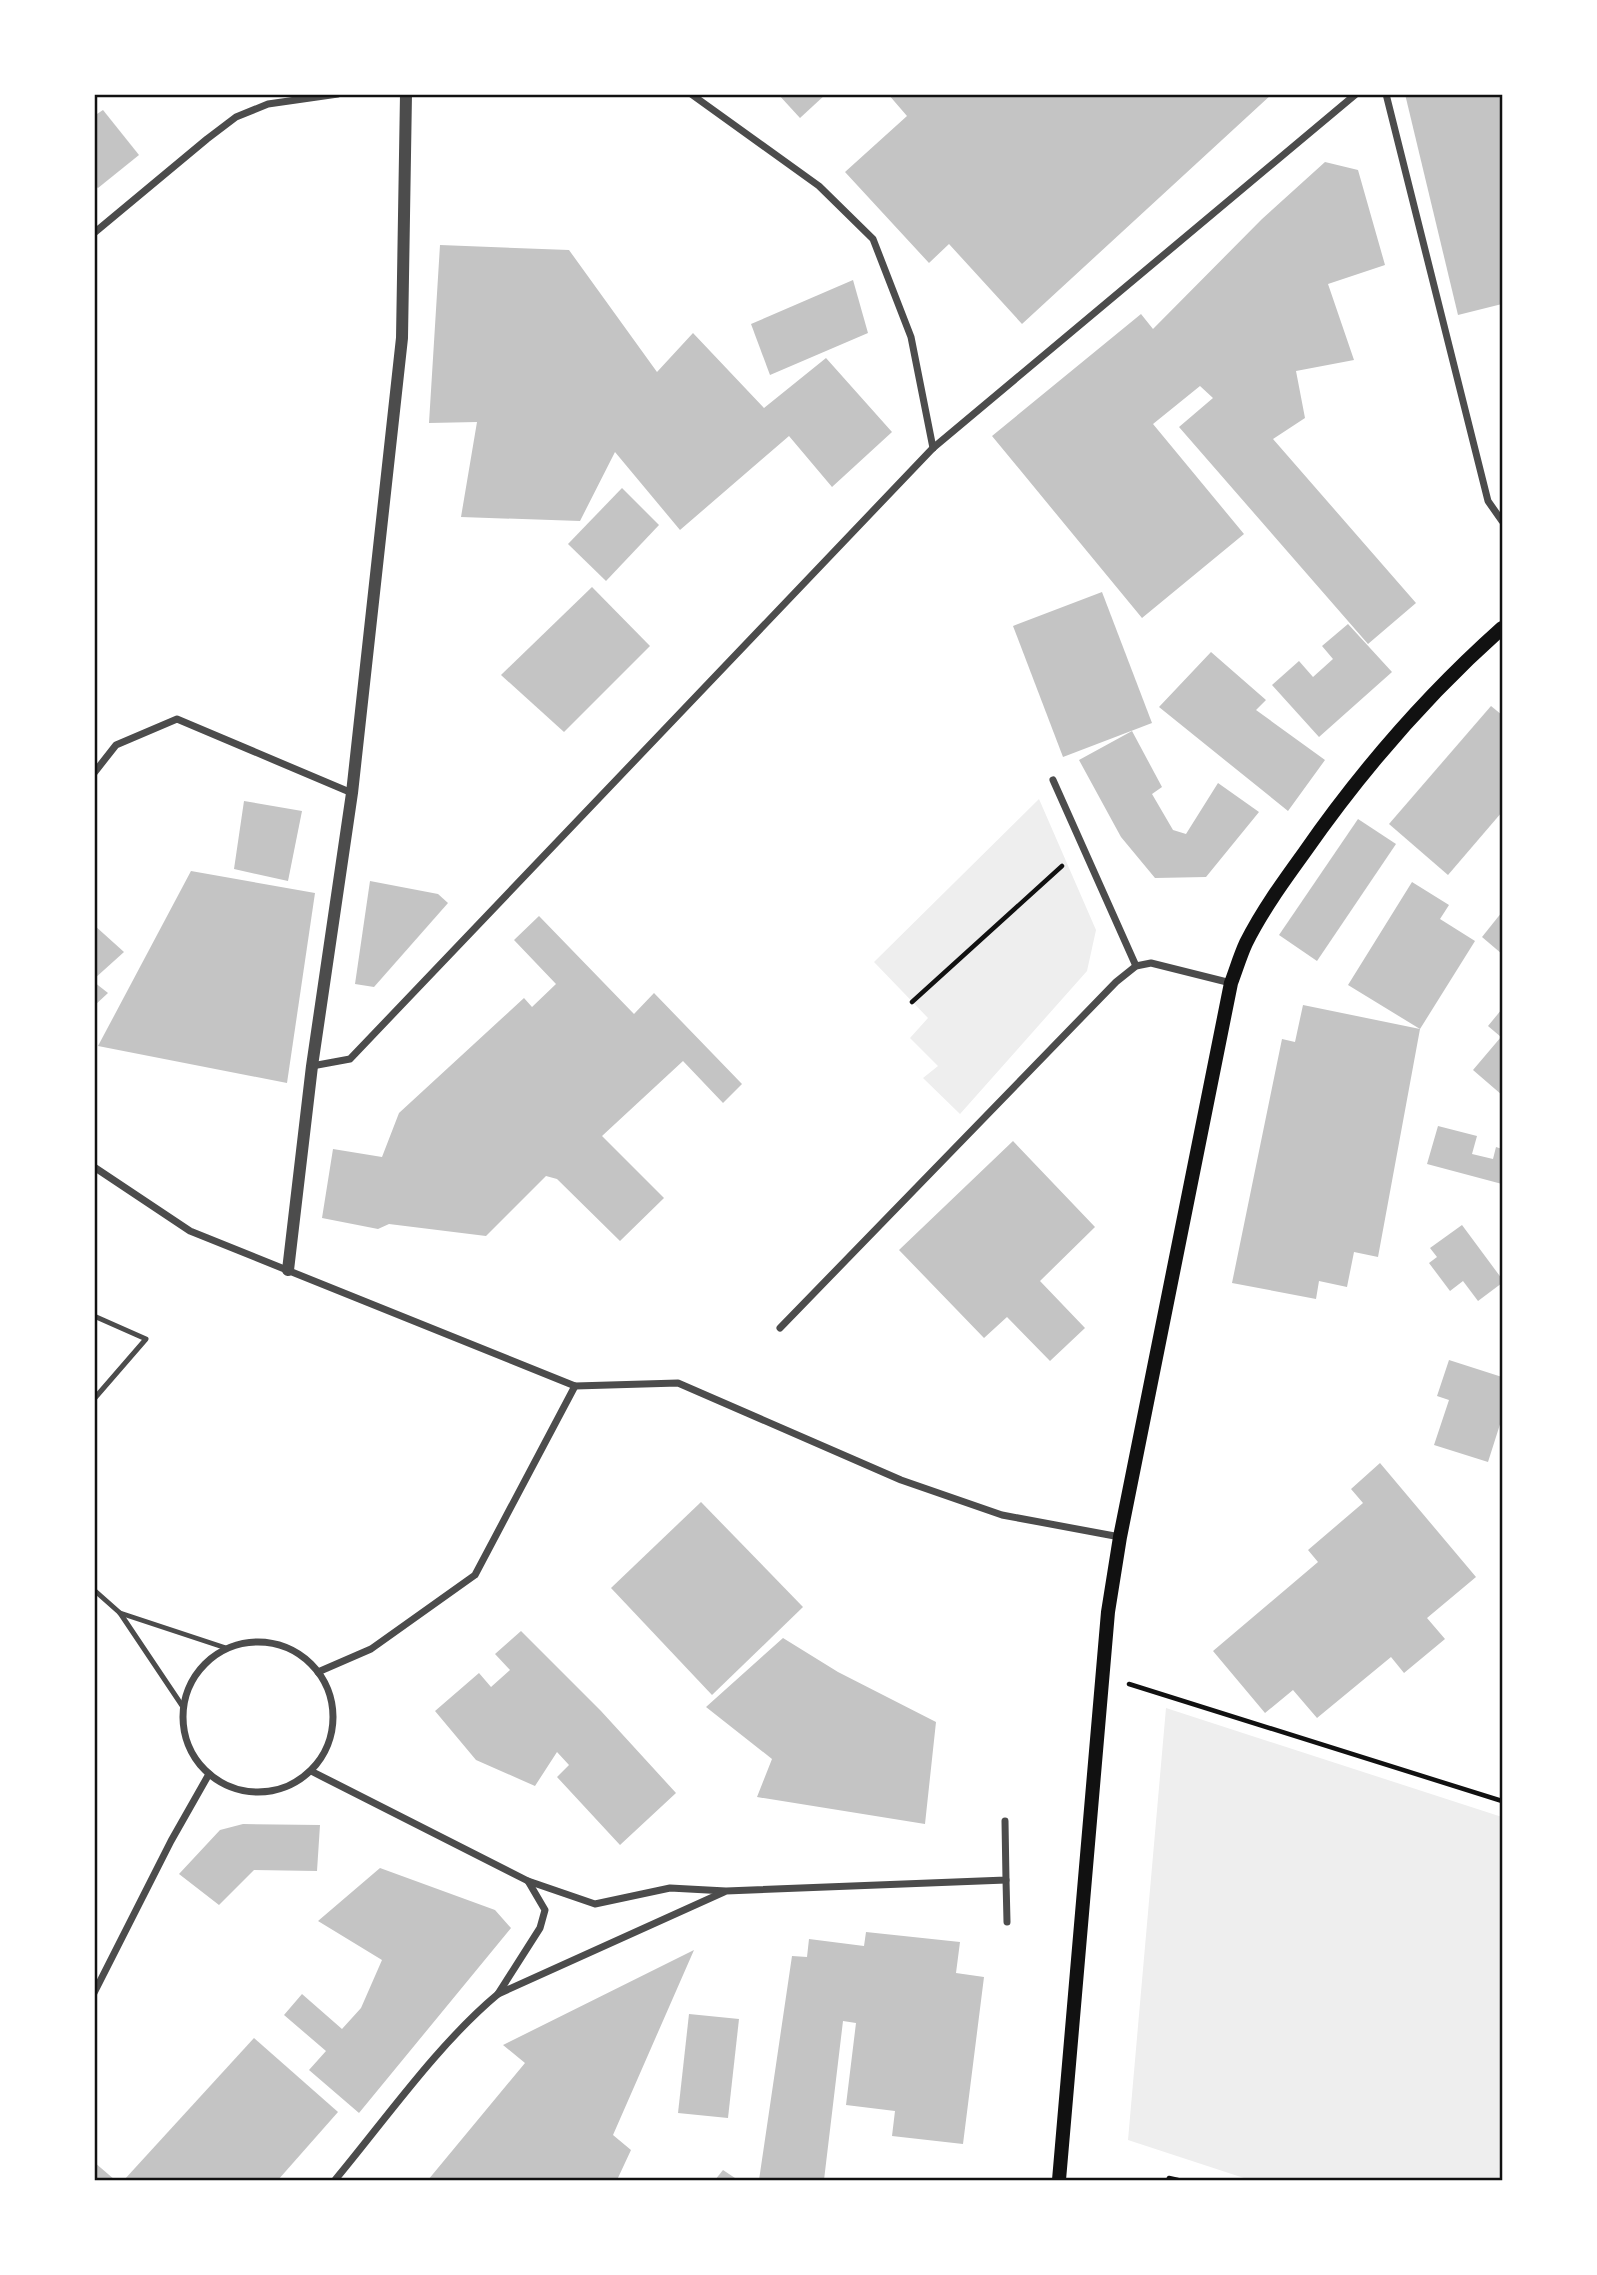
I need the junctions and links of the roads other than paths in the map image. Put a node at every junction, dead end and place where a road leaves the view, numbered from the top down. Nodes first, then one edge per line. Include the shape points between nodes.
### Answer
1 (338, 94) edge
2 (406, 94) edge
3 (691, 94) edge
4 (1356, 94) edge
5 (1386, 94) edge
6 (94, 233) edge
7 (933, 448) junction
8 (1503, 520) edge
9 (1503, 628) edge
10 (94, 773) edge
11 (1053, 780) dead end
12 (352, 793) junction
13 (1136, 966) junction
14 (1231, 983) junction
15 (312, 1066) junction
16 (94, 1167) edge
17 (288, 1270) junction
18 (94, 1316) edge
19 (780, 1328) dead end
20 (575, 1386) junction
21 (94, 1399) edge
22 (1120, 1537) junction
23 (94, 1590) edge
24 (120, 1613) junction
25 (226, 1648) junction
26 (318, 1671) junction
27 (183, 1707) junction
28 (311, 1771) junction
29 (209, 1774) junction
30 (1006, 1821) dead end
31 (1006, 1880) junction
32 (528, 1881) junction
33 (726, 1891) junction
34 (1007, 1922) dead end
35 (94, 1993) edge
36 (498, 1994) junction
37 (335, 2180) edge
38 (1059, 2180) edge

1 - 6 street via 268,104 236,117
2 - 12 street via 402,338
3 - 7 street via 819,186 873,239 911,337
4 - 7 street
5 - 8 street via 1489,501
7 - 15 street via 350,1059
9 - 14 main road via 1465,661 1331,814 1245,944
10 - 12 street via 116,745 177,719
11 - 13 street
12 - 15 street
13 - 14 street via 1151,963
13 - 19 street
14 - 22 main road
15 - 17 street
16 - 17 street via 190,1231
17 - 20 street
18 - 21 lane via 146,1339
20 - 22 street via 678,1383 901,1480 1002,1515
20 - 26 street via 475,1575 371,1649
22 - 38 main road via 1108,1612
23 - 24 lane
24 - 25 lane
24 - 27 lane
25 - 26 street via 253,1642 278,1644 300,1654
25 - 27 street via 192,1681
26 - 28 street via 330,1694 334,1717 330,1741
27 - 29 street via 184,1728 194,1756
28 - 29 street via 286,1787 256,1793 228,1786
28 - 32 street
29 - 35 street
30 - 31 street
31 - 33 street
31 - 34 street
32 - 33 street via 595,1904 670,1888
32 - 36 street via 545,1910 540,1928
33 - 36 street
36 - 37 street via 444,2047

